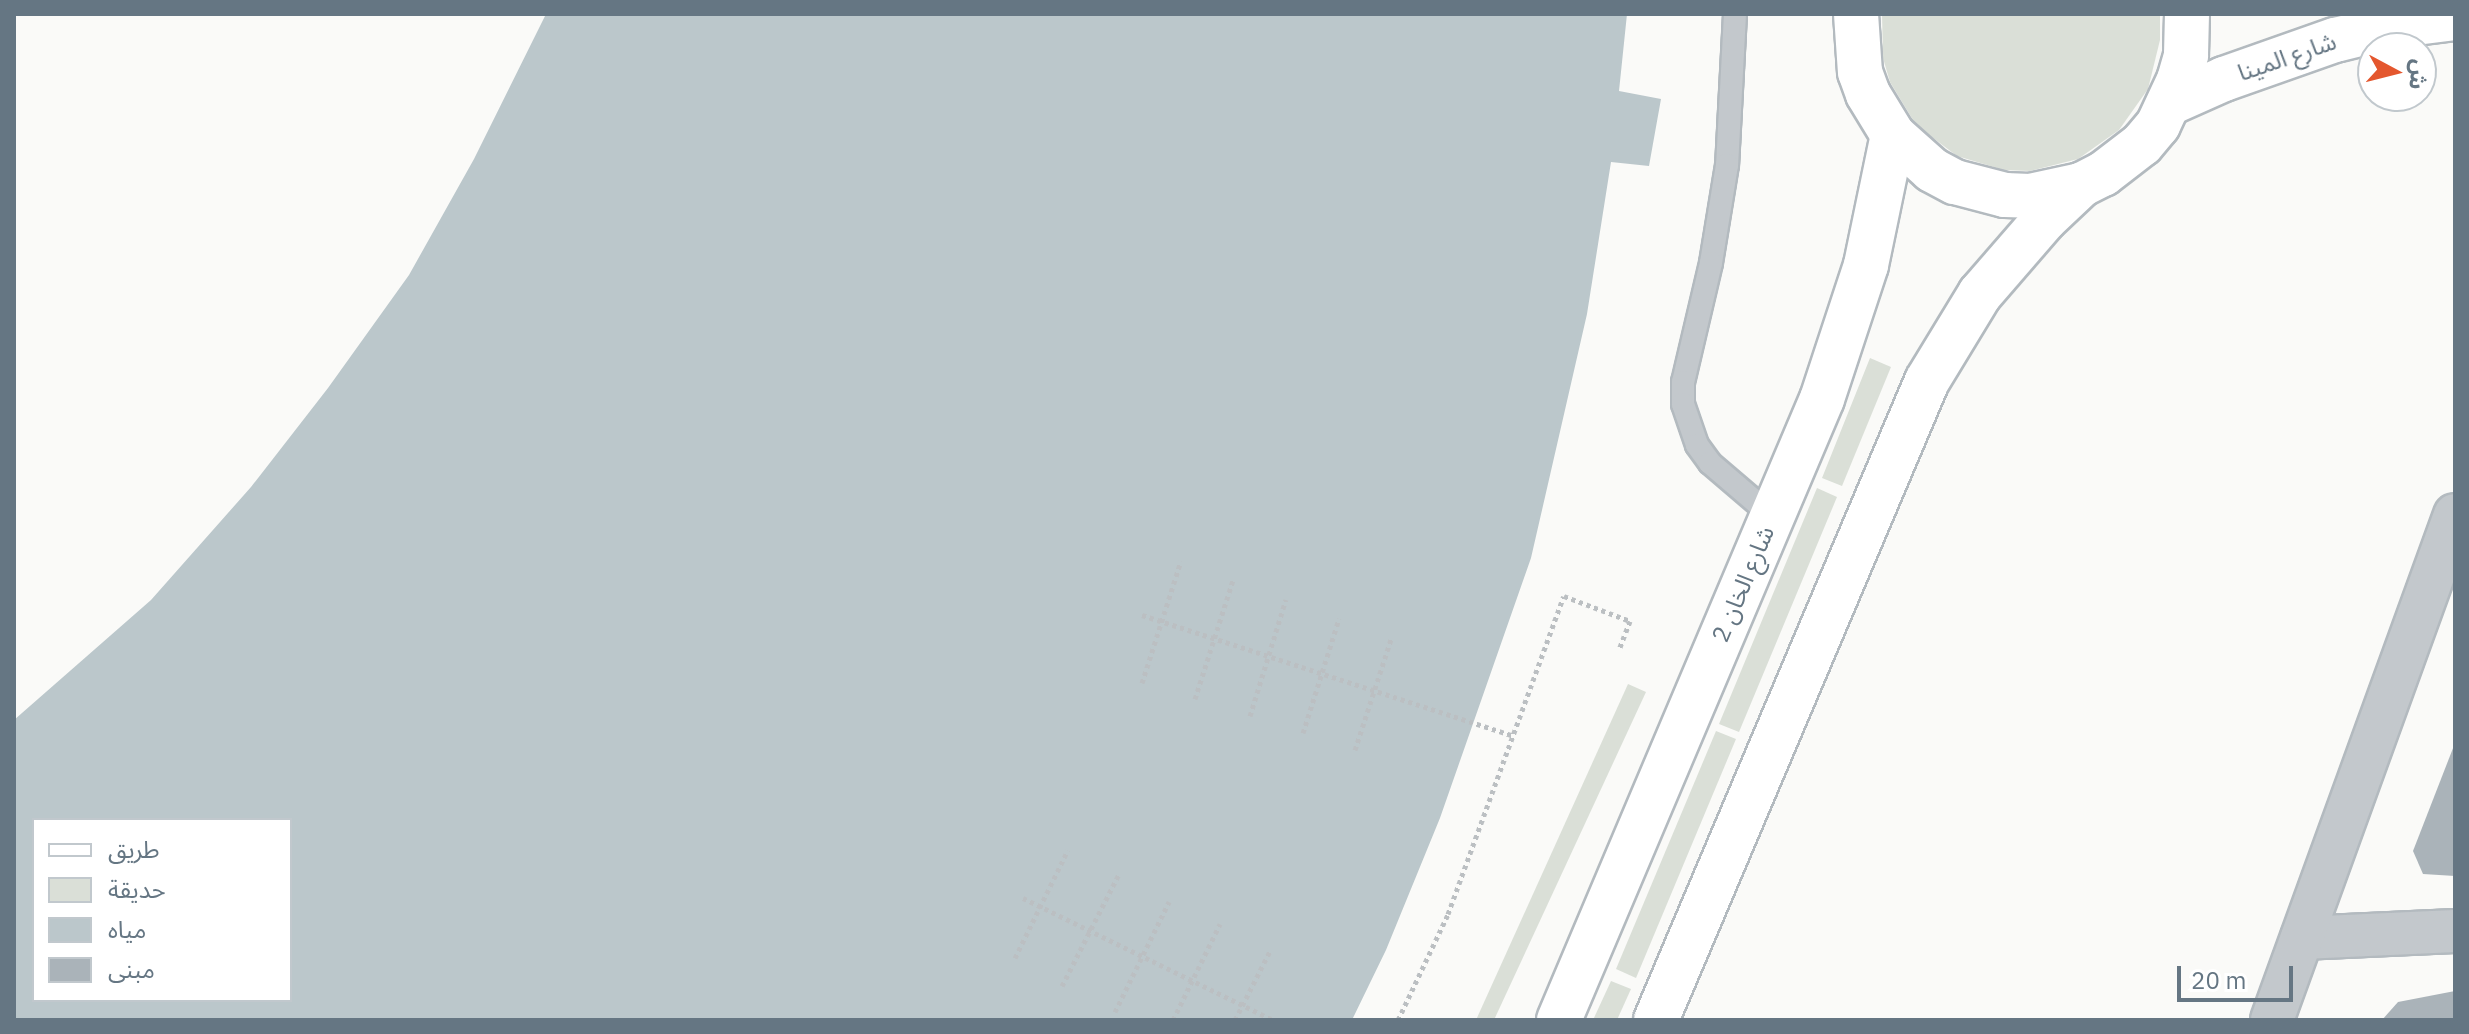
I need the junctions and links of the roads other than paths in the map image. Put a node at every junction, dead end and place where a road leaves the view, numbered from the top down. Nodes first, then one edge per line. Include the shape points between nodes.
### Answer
1 (1735, 14) edge
2 (1856, 14) edge
3 (2187, 14) edge
4 (2455, 18) edge
5 (2170, 103) junction
6 (1893, 135) junction
7 (2081, 185) junction
8 (2455, 515) edge
9 (1772, 516) junction
10 (2455, 931) edge
11 (2302, 938) junction
12 (1559, 1020) edge
13 (1656, 1020) edge
14 (2272, 1020) edge

1 - 9 lane via 1727,165 1683,404 1697,445 1710,463
2 - 6 main road via 1860,72
3 - 5 main road via 2186,55
4 - 5 main road, شارع المينا via 2335,40
5 - 7 main road via 2142,144
6 - 7 main road via 1932,170 1979,191 2030,196
6 - 9 main road, شارع الخان 2 via 1854,307
7 - 13 main road via 1980,294 1927,381
8 - 11 street
9 - 12 main road, شارع الخان 2
10 - 11 street
11 - 14 street

